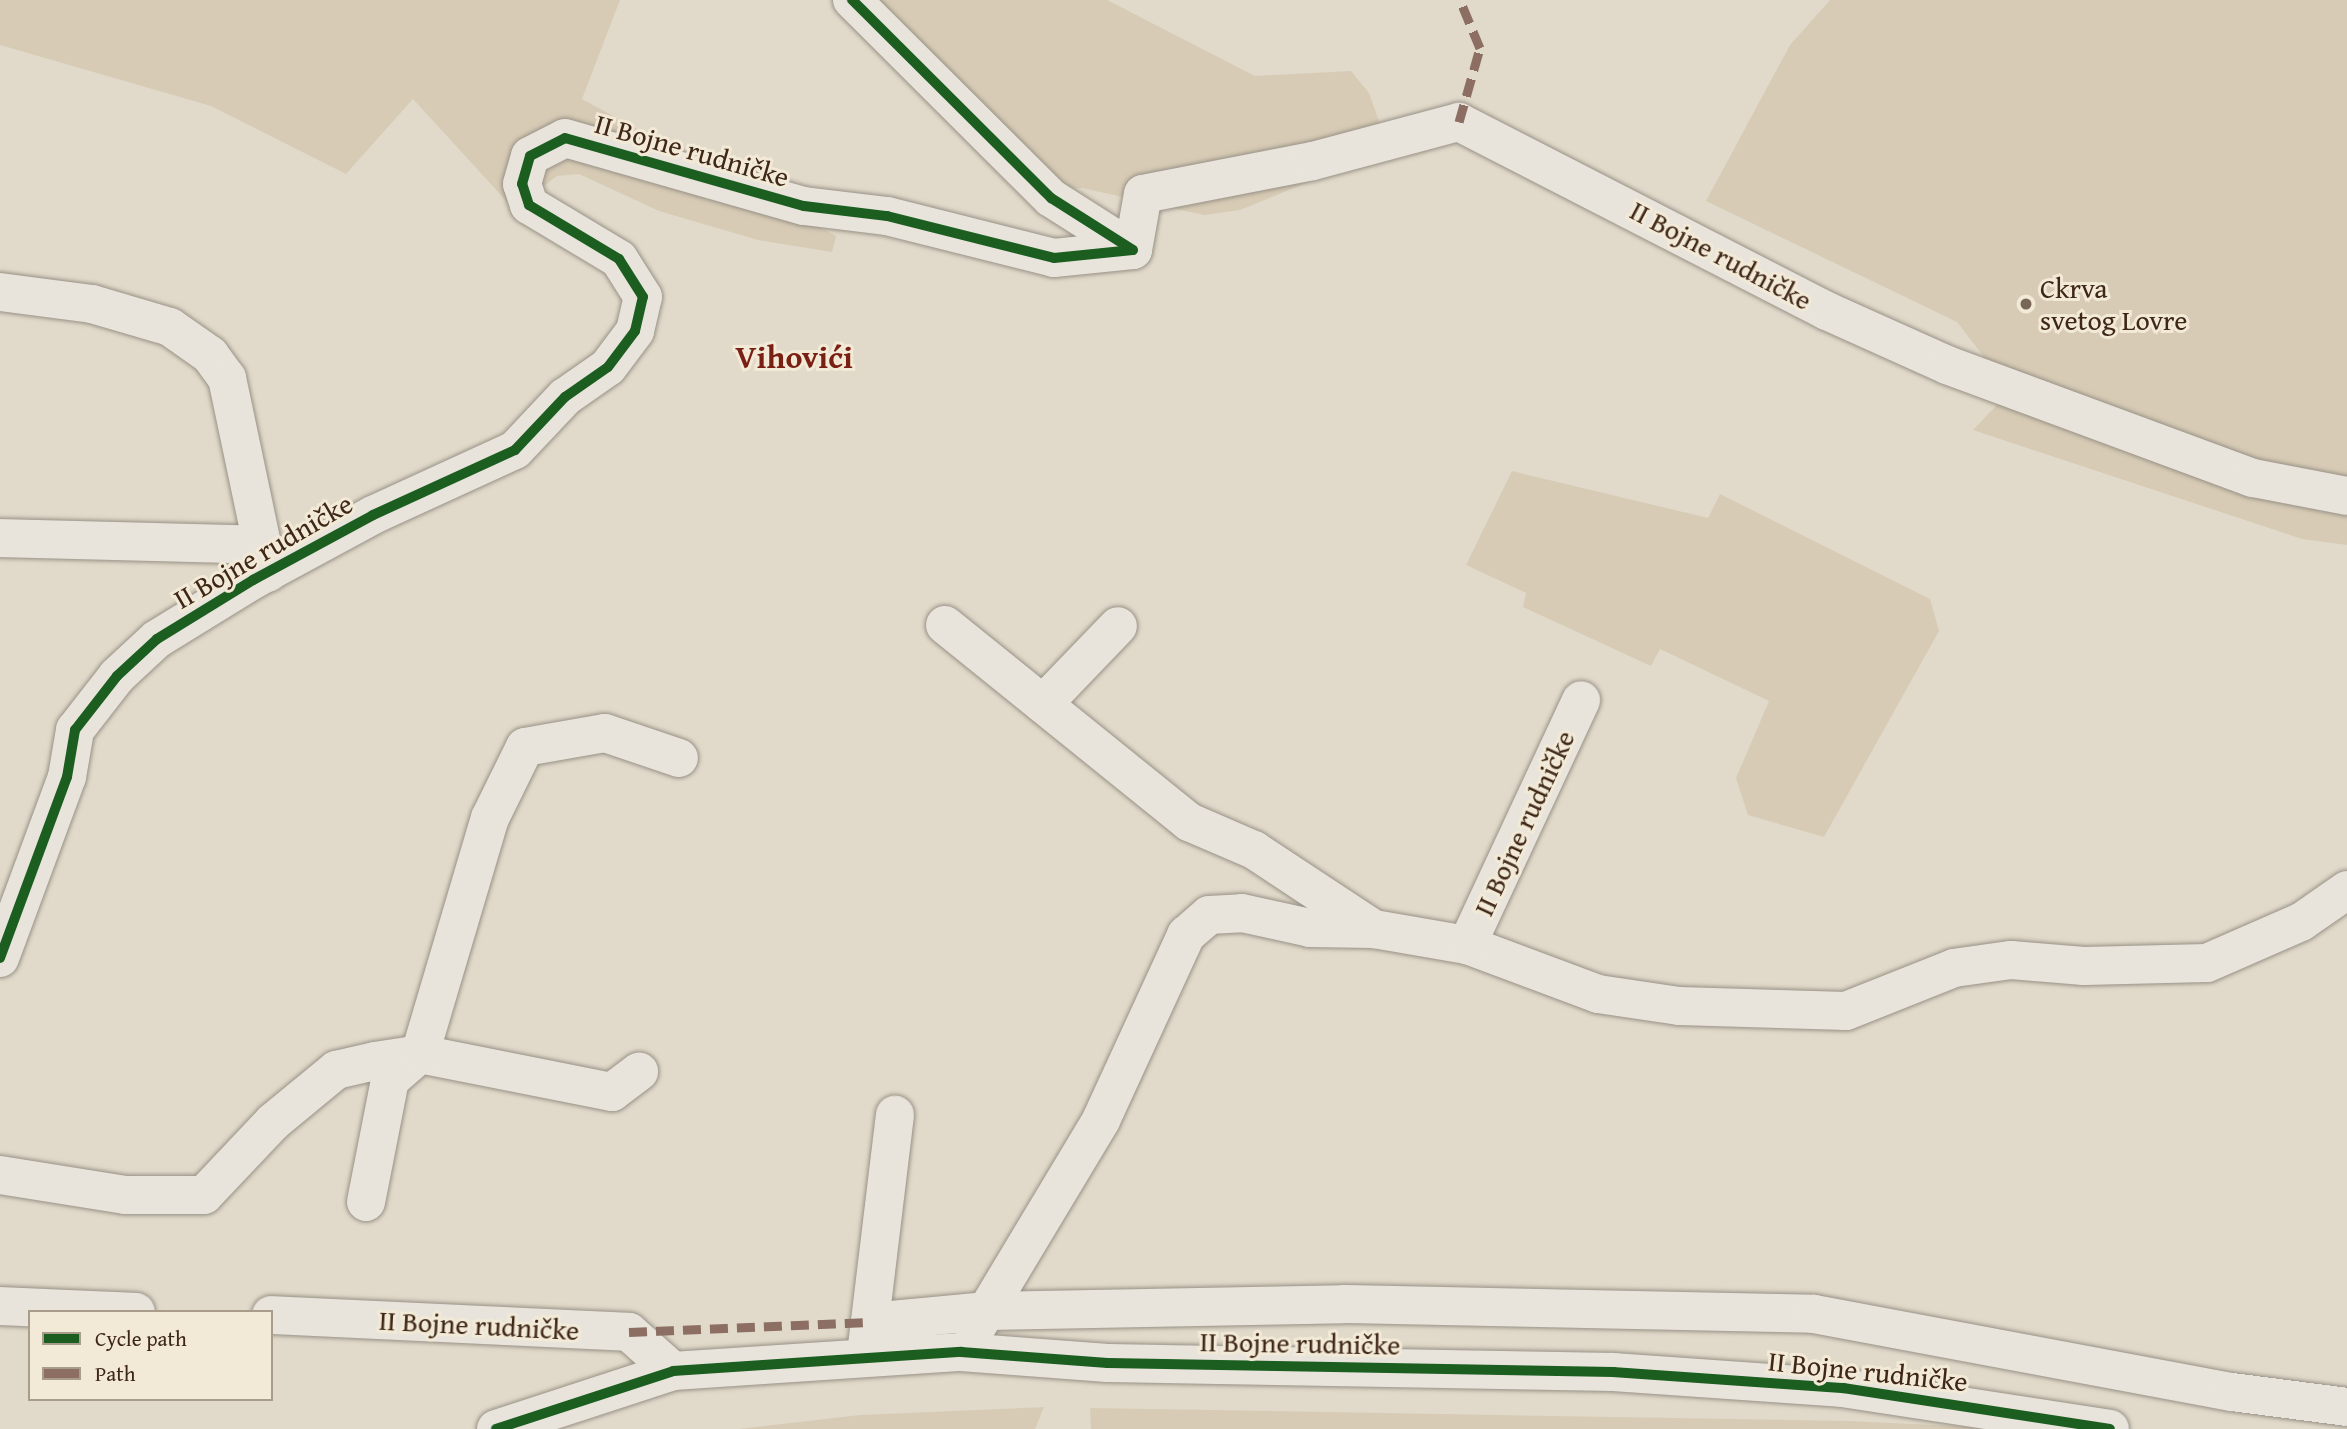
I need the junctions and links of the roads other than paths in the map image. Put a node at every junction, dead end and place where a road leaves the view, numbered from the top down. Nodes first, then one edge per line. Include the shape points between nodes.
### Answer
1 (852, 0) edge
2 (1133, 250) junction
3 (0, 292) edge
4 (2347, 496) edge
5 (0, 538) edge
6 (264, 559) junction
7 (945, 625) dead end
8 (1118, 626) dead end
9 (1581, 700) dead end
10 (1043, 704) junction
11 (678, 758) dead end
12 (2347, 890) edge
13 (1374, 929) junction
14 (1467, 945) junction
15 (0, 958) edge
16 (420, 1054) junction
17 (639, 1072) dead end
18 (895, 1115) dead end
19 (0, 1175) edge
20 (366, 1202) dead end
21 (0, 1306) edge
22 (91, 1310) edge
23 (987, 1311) junction
24 (273, 1314) edge
25 (870, 1322) junction
26 (961, 1352) junction
27 (864, 1362) junction
28 (673, 1371) junction
29 (2347, 1407) edge
30 (496, 1429) edge
31 (2110, 1429) edge

1 - 2 street via 1051,198
2 - 4 street, II Bojne rudničke via 1143,194 1313,160 1460,122 1827,311 1947,365 2253,478
2 - 6 street, II Bojne rudničke via 1054,258 887,216 804,206 565,138 530,156 522,184 529,205 619,259 643,297 635,331 608,367 565,397 515,450
3 - 6 street, II Bojne rudničke via 92,304 170,327 210,355 227,378
5 - 6 street
6 - 15 street, II Bojne rudničke via 157,639 117,676 75,730 67,777
7 - 10 street, II Bojne rudničke
8 - 10 street
9 - 14 street, II Bojne rudničke
10 - 13 street, II Bojne rudničke via 1189,822 1254,850
11 - 16 street via 606,733 525,747 490,818
12 - 14 street, II Bojne rudničke via 2301,922 2207,963 2084,966 2011,960 1954,968 1846,1011 1679,1006 1598,994
13 - 14 street, II Bojne rudničke
13 - 23 street, II Bojne rudničke via 1310,928 1242,913 1209,915 1186,935 1101,1120
16 - 17 street via 612,1092
16 - 19 street via 336,1070 273,1122 204,1195 125,1195
16 - 20 street via 390,1080
18 - 25 street
21 - 22 street
23 - 25 street, II Bojne rudničke
23 - 26 street, II Bojne rudničke
23 - 29 street, II Bojne rudničke via 1344,1304 1814,1314 2232,1392
24 - 28 street, II Bojne rudničke via 629,1332
25 - 27 street
26 - 27 street, II Bojne rudničke
26 - 31 street, II Bojne rudničke via 1108,1363 1641,1374 1843,1388
27 - 28 street, II Bojne rudničke
28 - 30 street, II Bojne rudničke

